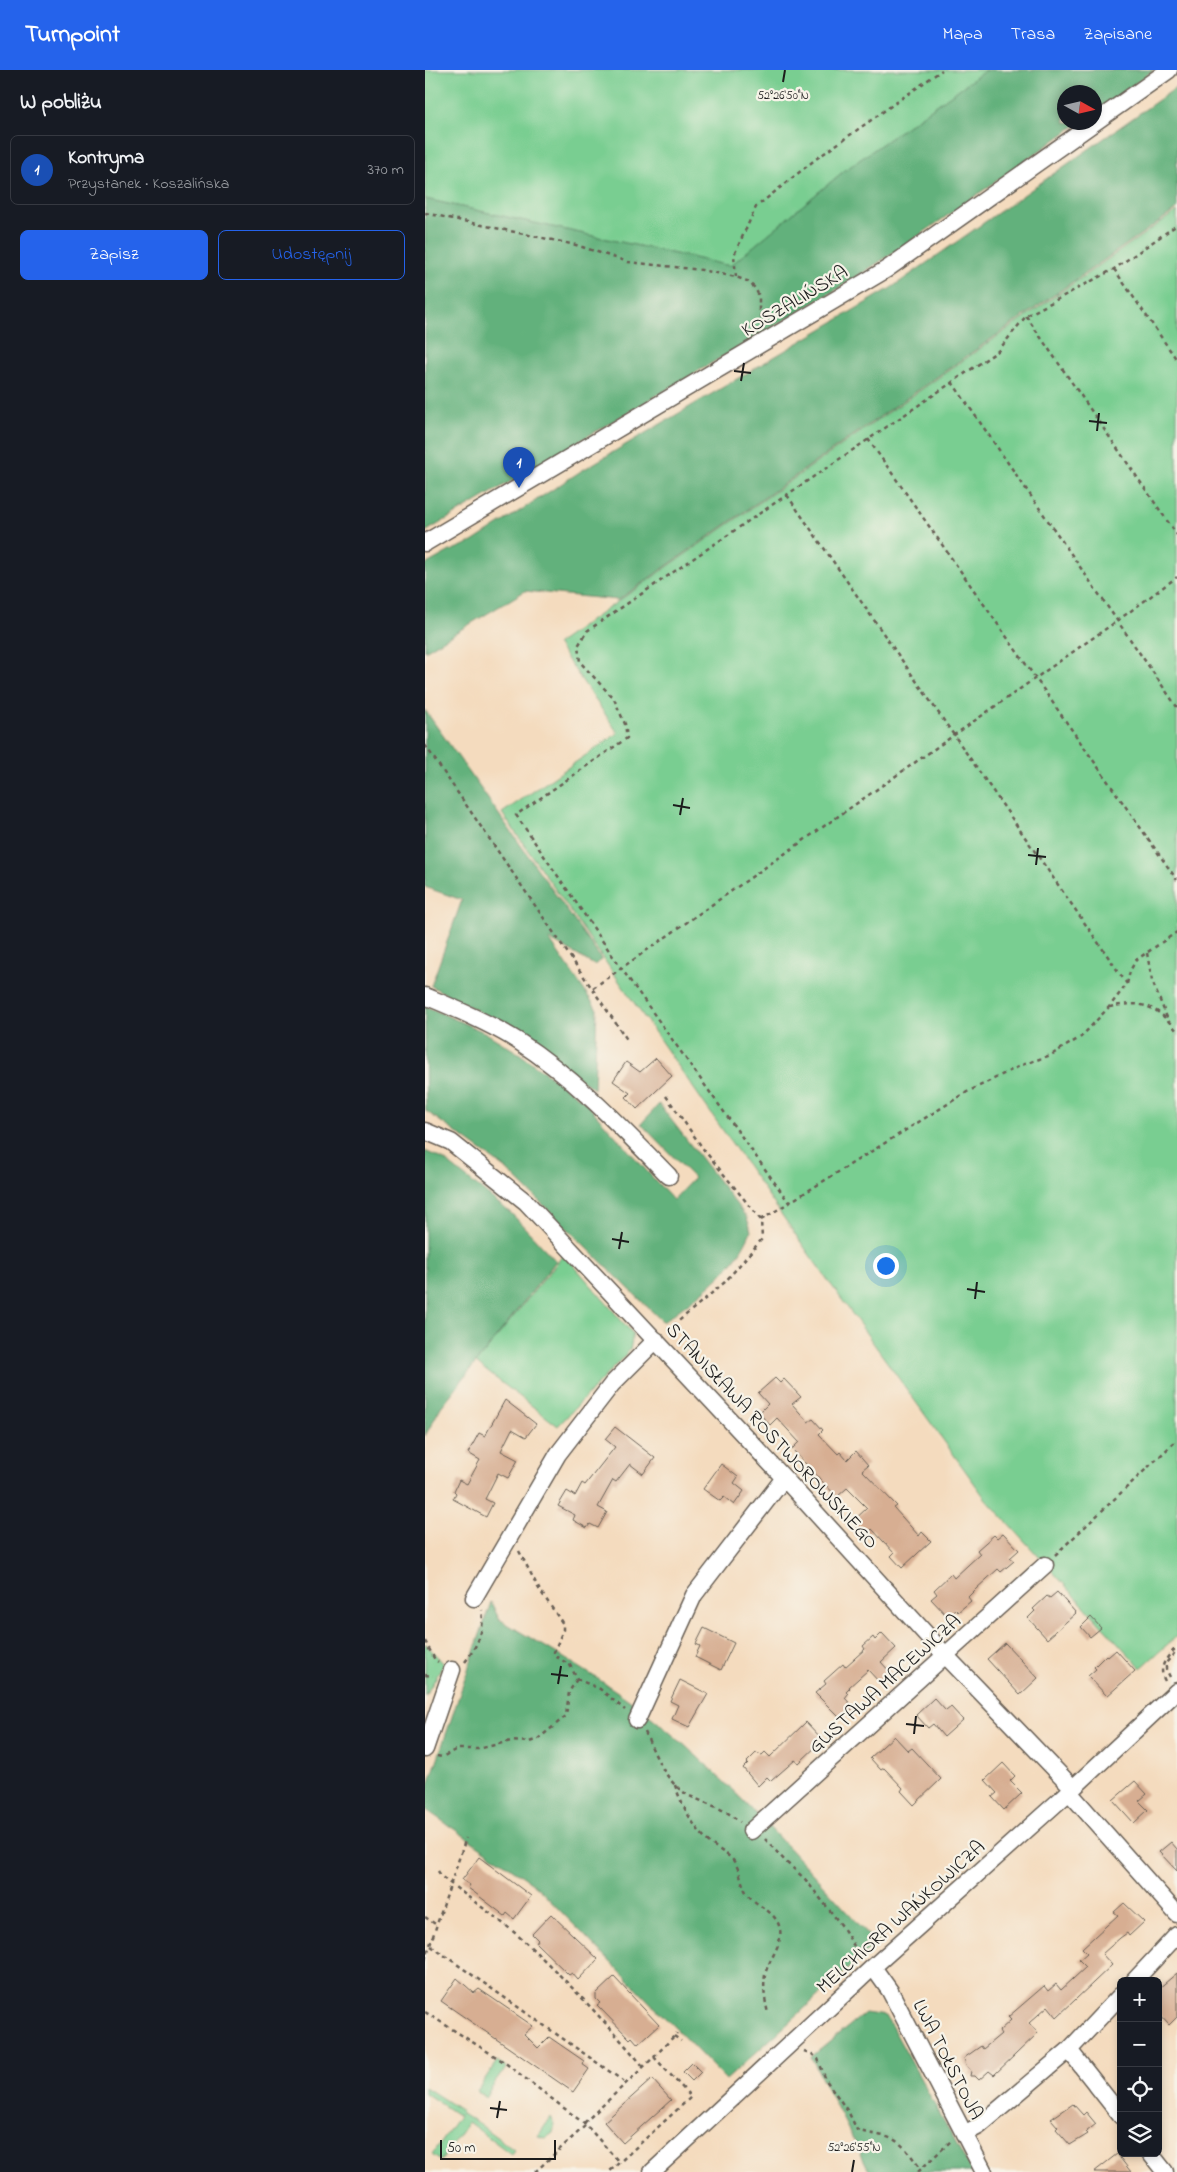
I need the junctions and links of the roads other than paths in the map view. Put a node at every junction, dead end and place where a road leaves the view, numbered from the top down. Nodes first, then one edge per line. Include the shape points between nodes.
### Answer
1 (1169, 70) edge
2 (425, 543) edge
3 (425, 996) edge
4 (425, 1131) edge
5 (669, 1176) dead end
6 (656, 1340) junction
7 (785, 1478) junction
8 (1045, 1565) road end
9 (474, 1598) road end
10 (946, 1656) junction
11 (453, 1670) road end
12 (1175, 1689) edge
13 (637, 1720) road end
14 (429, 1752) edge
15 (1071, 1790) junction
16 (751, 1831) road end
17 (1177, 1914) edge
18 (1177, 1935) edge
19 (872, 1969) junction
20 (1138, 1977) edge
21 (1117, 1999) edge
22 (1069, 2050) junction
23 (1118, 2112) edge
24 (964, 2134) junction
25 (1153, 2157) edge
26 (652, 2172) edge
27 (984, 2172) edge
28 (1165, 2172) edge

1 - 2 street, KOSZALIŃSKA via 887,269
3 - 5 street via 497,1028 547,1062 594,1100
4 - 6 street, STANISŁAWA ROSTWOROWSKIEGO via 451,1142 525,1202
6 - 7 street, STANISŁAWA ROSTWOROWSKIEGO
6 - 9 street via 612,1384 558,1454
7 - 10 street, STANISŁAWA ROSTWOROWSKIEGO
7 - 13 street via 695,1595
8 - 10 street, GUSTAWA MACEWICZA
10 - 15 street, STANISŁAWA ROSTWOROWSKIEGO
10 - 16 street, GUSTAWA MACEWICZA
11 - 14 street
12 - 15 street, MELCHIORA WAŃKOWICZA
15 - 17 street, STANISŁAWA ROSTWOROWSKIEGO
15 - 19 street, MELCHIORA WAŃKOWICZA
18 - 20 street
19 - 24 street, LWA TOŁSTOJA via 890,1991
19 - 26 street, MELCHIORA WAŃKOWICZA
21 - 22 street
22 - 23 street
22 - 24 street via 979,2126
24 - 27 street, LWA TOŁSTOJA
25 - 28 street

